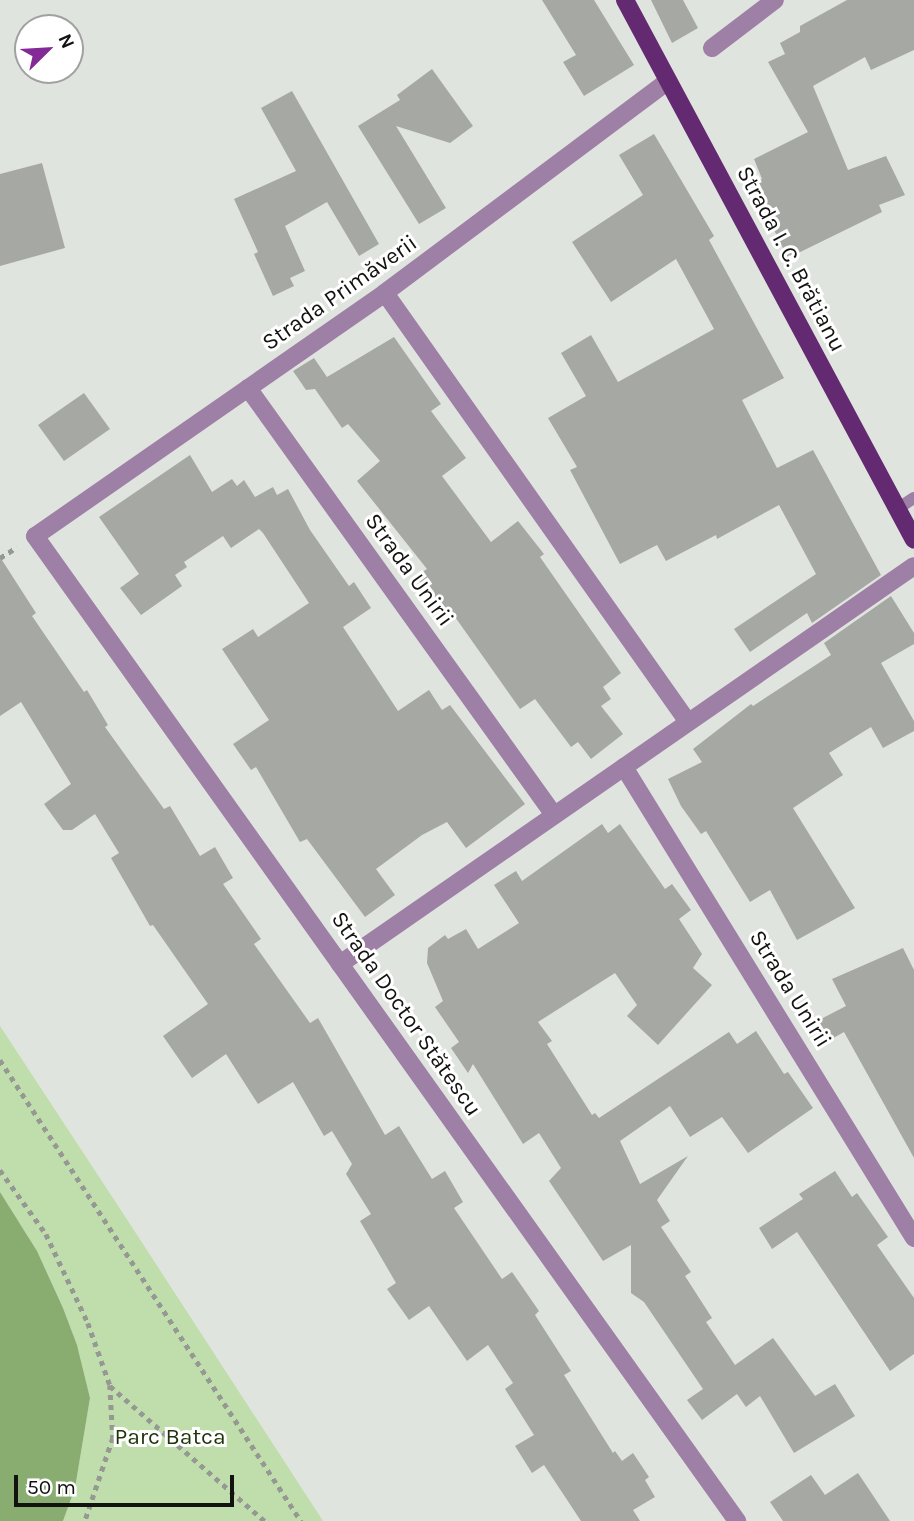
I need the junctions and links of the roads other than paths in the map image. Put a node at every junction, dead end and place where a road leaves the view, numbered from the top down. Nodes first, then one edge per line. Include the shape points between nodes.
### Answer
1 (625, 0) edge
2 (775, 0) edge
3 (712, 48) dead end
4 (668, 81) junction
5 (385, 293) junction
6 (248, 388) junction
7 (914, 498) edge
8 (897, 509) junction
9 (35, 536) joint
10 (914, 540) edge
11 (914, 566) edge
12 (688, 722) junction
13 (624, 766) junction
14 (554, 816) junction
15 (340, 964) junction
16 (914, 1238) edge
17 (737, 1521) edge

1 - 4 main road, Strada I. C. Brătianu
2 - 3 street
4 - 5 street, Strada Primăverii
4 - 8 main road, Strada I. C. Brătianu
5 - 6 street, Strada Primăverii
5 - 12 street
6 - 9 street, Strada Primăverii
6 - 14 street, Strada Unirii
7 - 8 lane
8 - 10 main road, Strada I. C. Brătianu
9 - 15 street, Strada Doctor Stătescu
11 - 12 street
12 - 13 street
13 - 14 street
13 - 16 street, Strada Unirii
14 - 15 street
15 - 17 street, Strada Doctor Stătescu

